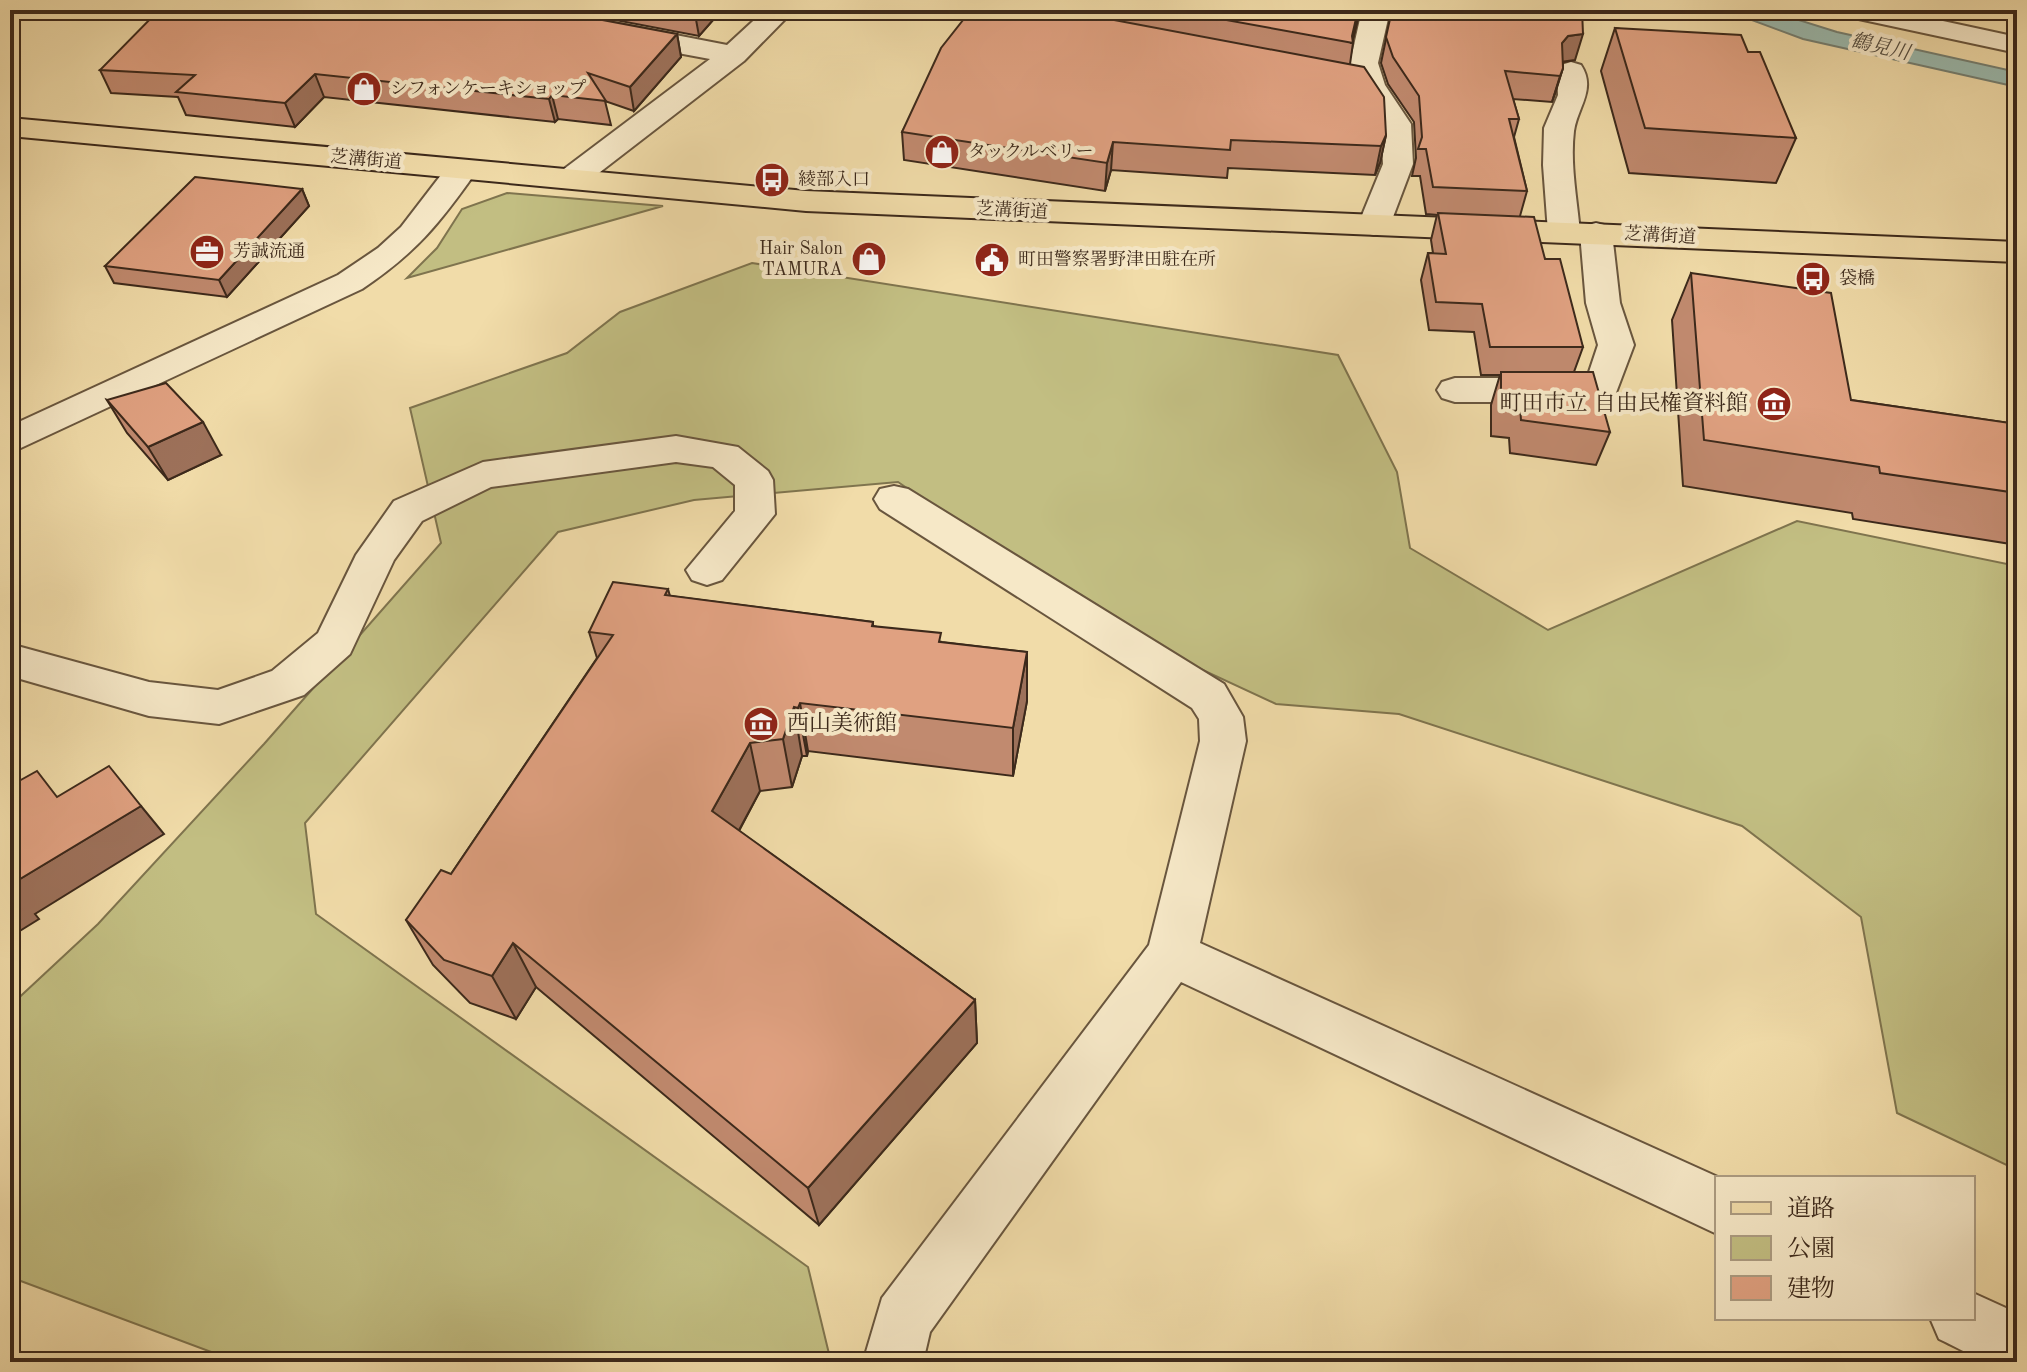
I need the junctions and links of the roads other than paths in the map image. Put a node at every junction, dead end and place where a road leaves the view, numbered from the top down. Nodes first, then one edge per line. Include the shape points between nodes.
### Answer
1 (521, 10) edge
2 (780, 10) edge
3 (1376, 10) edge
4 (1854, 10) edge
5 (2017, 45) edge
6 (734, 55) junction
7 (1571, 71) dead end
8 (1340, 79) edge
9 (1371, 85) junction
10 (10, 127) edge
11 (462, 169) junction
12 (571, 179) junction
13 (1374, 225) junction
14 (1580, 233) junction
15 (2017, 252) edge
16 (1455, 390) dead end
17 (10, 441) edge
18 (894, 499) dead end
19 (707, 570) dead end
20 (10, 660) edge
21 (1172, 954) junction
22 (1715, 1205) edge
23 (893, 1362) edge

1 - 6 street via 559,23
2 - 6 street
3 - 9 street via 1364,63
4 - 5 street
6 - 12 street
7 - 14 street via 1573,95 1559,128 1558,165
8 - 9 street
9 - 13 street via 1396,124 1398,164
10 - 11 main road, 芝溝街道
11 - 12 main road, 芝溝街道
11 - 17 street via 413,234 350,282
12 - 13 main road, 芝溝街道 via 806,201
13 - 14 main road, 芝溝街道
14 - 15 main road, 芝溝街道
14 - 16 street via 1616,345 1601,390
18 - 21 street via 1208,696 1221,717 1223,741
19 - 20 street via 755,514 754,480 724,456 676,449 483,475 408,511 376,555 335,643 288,683 219,707 149,699
21 - 22 street
21 - 23 street via 903,1319

